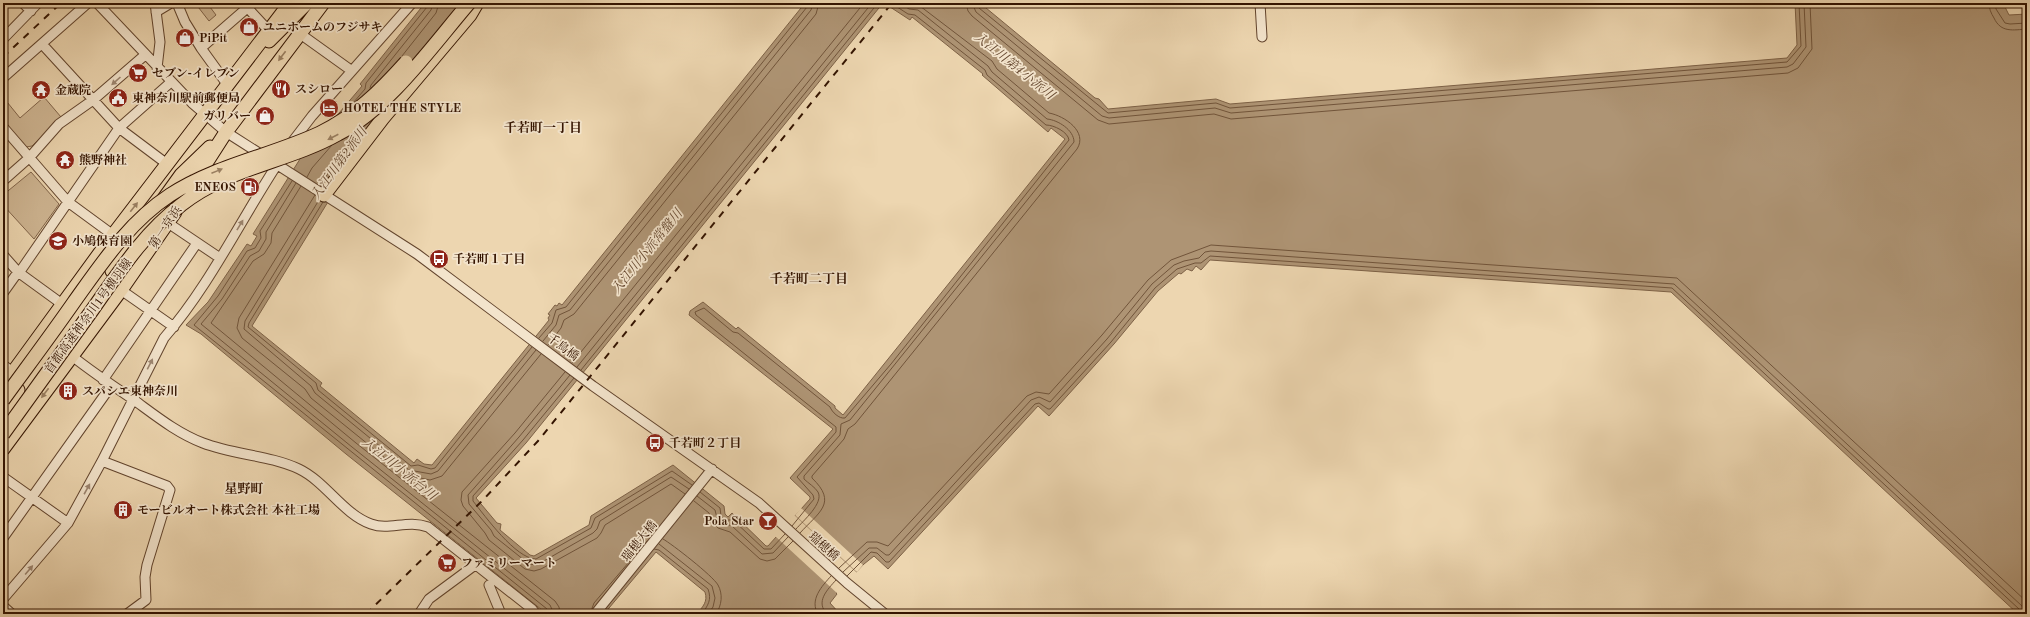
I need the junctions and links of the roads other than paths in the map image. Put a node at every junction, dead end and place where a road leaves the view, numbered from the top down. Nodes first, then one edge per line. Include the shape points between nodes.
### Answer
1 (24, 3) edge
2 (38, 3) edge
3 (88, 3) edge
4 (97, 3) edge
5 (171, 3) edge
6 (177, 3) edge
7 (290, 3) edge
8 (322, 3) edge
9 (457, 3) edge
10 (469, 3) edge
11 (477, 3) edge
12 (1260, 3) edge
13 (409, 4) edge
14 (245, 5) edge
15 (156, 7) edge
16 (304, 7) edge
17 (31, 11) junction
18 (269, 31) junction
19 (299, 33) junction
20 (1262, 37) dead end
21 (3, 39) edge
22 (42, 44) junction
23 (200, 48) junction
24 (145, 55) junction
25 (157, 68) junction
26 (352, 72) junction
27 (236, 73) junction
28 (3, 78) edge
29 (171, 82) junction
30 (227, 84) junction
31 (93, 100) junction
32 (204, 115) junction
33 (3, 127) edge
34 (119, 128) junction
35 (226, 132) junction
36 (29, 158) junction
37 (167, 164) junction
38 (277, 165) junction
39 (3, 182) edge
40 (324, 195) junction
41 (68, 202) junction
42 (168, 223) junction
43 (113, 235) junction
44 (197, 243) junction
45 (3, 255) edge
46 (220, 258) junction
47 (18, 272) junction
48 (98, 284) junction
49 (121, 290) junction
50 (3, 293) edge
51 (62, 304) junction
52 (150, 310) junction
53 (174, 327) junction
54 (72, 356) junction
55 (8, 368) edge
56 (103, 380) junction
57 (3, 386) edge
58 (111, 386) junction
59 (132, 399) junction
60 (3, 400) edge
61 (3, 411) edge
62 (3, 423) edge
63 (3, 434) edge
64 (3, 449) edge
65 (102, 461) junction
66 (712, 469) junction
67 (3, 477) edge
68 (33, 498) junction
69 (68, 523) junction
70 (3, 538) edge
71 (475, 565) junction
72 (489, 585) dead end
73 (3, 599) edge
74 (3, 606) edge
75 (12, 614) edge
76 (127, 614) edge
77 (419, 614) edge
78 (501, 614) edge
79 (536, 614) edge
80 (595, 614) edge
81 (885, 614) edge

1 - 17 street
2 - 17 street
3 - 22 street
4 - 24 street, 千鳥橋
5 - 15 street
6 - 23 street
7 - 18 highway
8 - 19 highway, 第一京浜
60 -> 9 highway, 首都高速神奈川1号横羽線, bridge via 117,242 140,218 169,195 198,179 306,139 348,117 388,82
10 -> 63 highway, 首都高速神奈川1号横羽線, bridge via 386,98 352,126 312,147 219,182 194,195 168,215 133,254
11 - 40 highway via 470,15 383,118
12 - 20 street
13 - 26 street
14 - 18 street
14 - 23 street
15 - 25 street via 160,42
16 - 27 highway
17 - 21 street
18 - 27 highway
19 - 26 street
19 -> 35 highway, 第一京浜
22 - 28 street
22 - 31 street
23 - 30 street
24 - 25 street, 千鳥橋
24 -> 31 street
25 - 29 street, 千鳥橋
26 - 38 street via 312,116
27 - 30 highway
29 - 32 street, 千鳥橋
29 - 34 street
30 - 32 highway
31 - 34 street
31 - 36 street via 59,124
32 - 35 street, 千鳥橋
32 - 37 highway
33 - 36 street
34 - 37 street
34 - 41 street
35 - 38 street, 千鳥橋
35 - 42 highway, 第一京浜
35 - 48 highway via 182,176
36 - 39 street
36 - 41 street
43 -> 37 highway
38 - 40 street, 千鳥橋
46 -> 38 street
40 - 66 street, 千鳥橋 via 417,254 579,375
41 - 43 street
41 - 47 street
42 - 44 street
42 - 49 highway, 第一京浜
43 - 48 highway
43 - 51 highway
44 - 46 street
44 - 52 street
45 - 47 street
46 - 53 street
47 - 50 street
47 - 51 street
48 - 61 highway
48 - 62 highway
49 - 52 street
49 - 54 highway, 第一京浜
51 - 55 highway
52 - 53 street
52 - 56 street
59 -> 53 street via 164,338
54 - 56 street
54 -> 64 highway, 第一京浜
55 - 57 highway
56 - 58 street
58 - 59 street
58 - 68 street
59 - 65 street
59 - 71 street via 193,439 221,449 287,464 309,475 359,518 371,524 380,526 411,523 424,526
69 -> 65 street
65 - 76 street via 167,486 170,490 147,565 147,598
66 - 80 street, 瑞穂大橋
66 - 81 street, 瑞穂橋 via 759,502 847,583
67 - 68 street
68 - 69 street
68 - 70 street
73 -> 69 street
71 - 77 street via 429,599
71 - 79 street
72 - 78 street
74 - 75 street

